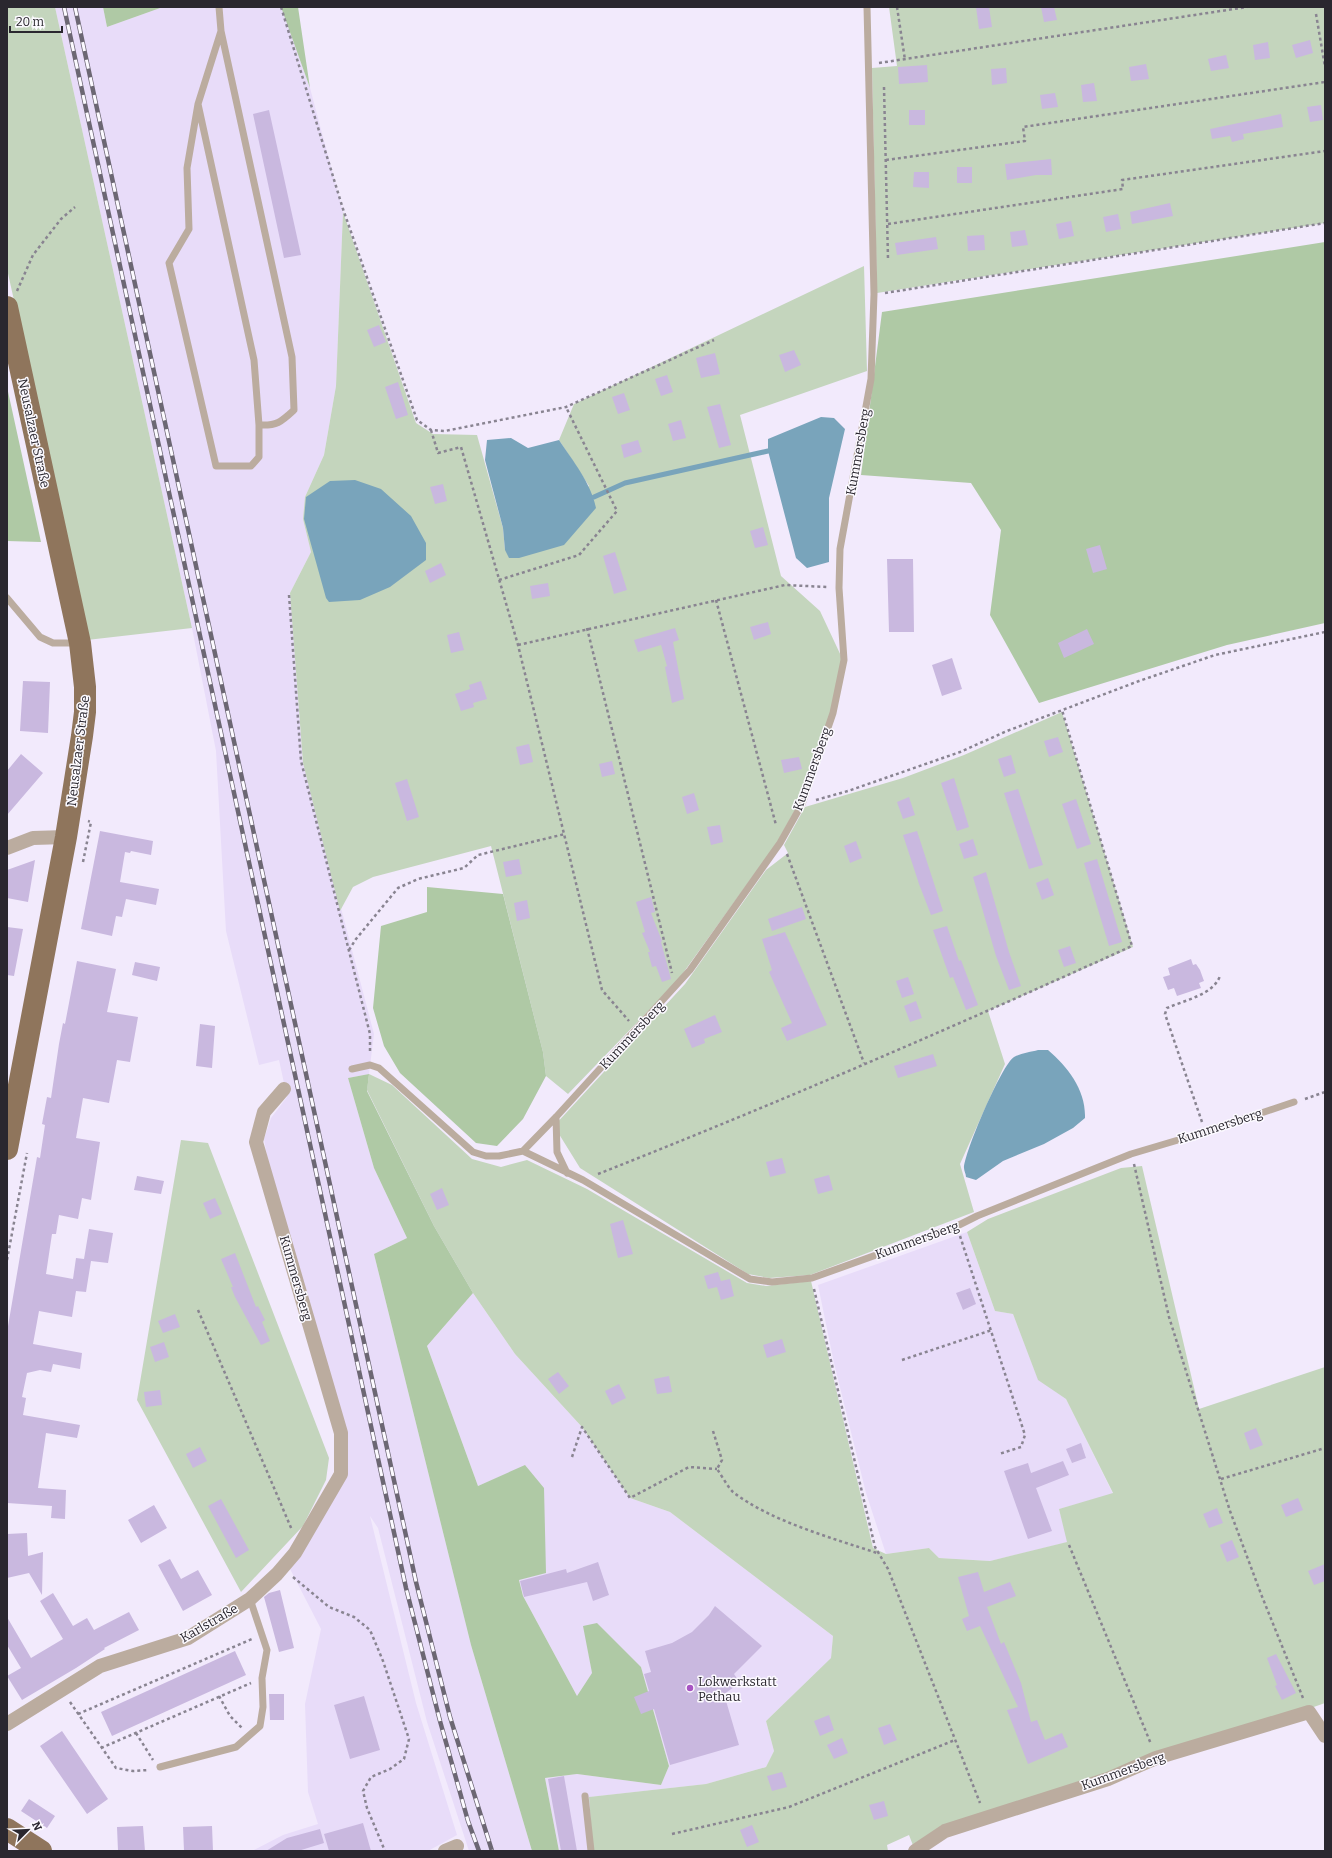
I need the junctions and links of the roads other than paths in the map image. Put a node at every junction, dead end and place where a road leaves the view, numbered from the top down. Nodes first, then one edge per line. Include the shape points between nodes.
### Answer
1 (218, 7) edge
2 (867, 7) edge
3 (220, 31) junction
4 (198, 104) junction
5 (7, 308) edge
6 (259, 425) junction
7 (7, 598) edge
8 (80, 643) junction
9 (66, 837) junction
10 (7, 848) edge
11 (352, 1069) dead end
12 (284, 1089) dead end
13 (1294, 1102) road end
14 (556, 1117) junction
15 (7, 1149) edge
16 (523, 1151) junction
17 (567, 1173) junction
18 (341, 1474) joint
19 (250, 1599) junction
20 (7, 1724) edge
21 (1325, 1736) edge
22 (160, 1767) road end
23 (585, 1796) dead end
24 (7, 1829) edge
25 (41, 1851) edge
26 (591, 1851) edge
27 (915, 1851) edge

1 - 3 lane
2 - 14 lane, Kummersberg via 874,294 871,379 840,549 844,660 833,713 802,804 780,842 676,988
3 - 4 lane
3 - 6 lane via 292,358 294,410 280,423 272,426
4 - 6 lane via 254,360
4 - 6 lane via 187,168 189,229 169,264 216,466 251,466 259,457
5 - 8 main road, Neusalzaer Straße
7 - 8 lane via 40,637 52,643
8 - 9 main road, Neusalzaer Straße via 86,687 85,712
9 - 10 street via 33,838
9 - 15 main road, Neusalzaer Straße
11 - 16 lane via 370,1065 379,1068 473,1152 499,1156
12 - 18 street, Kummersberg via 264,1112 256,1142 342,1433
13 - 17 lane, Kummersberg via 1131,1154 957,1226 812,1278 772,1282 750,1279
14 - 16 lane, Kummersberg
14 - 17 lane via 556,1152
16 - 17 lane, Kummersberg
18 - 19 street, Karlstraße via 299,1547 283,1568
19 - 20 street, Karlstraße via 188,1638 100,1666
19 - 22 lane via 267,1650 262,1678 263,1707 260,1726 236,1747
21 - 27 street, Kummersberg via 1309,1712 1156,1758 1108,1779 944,1831
23 - 26 lane
24 - 25 main road

